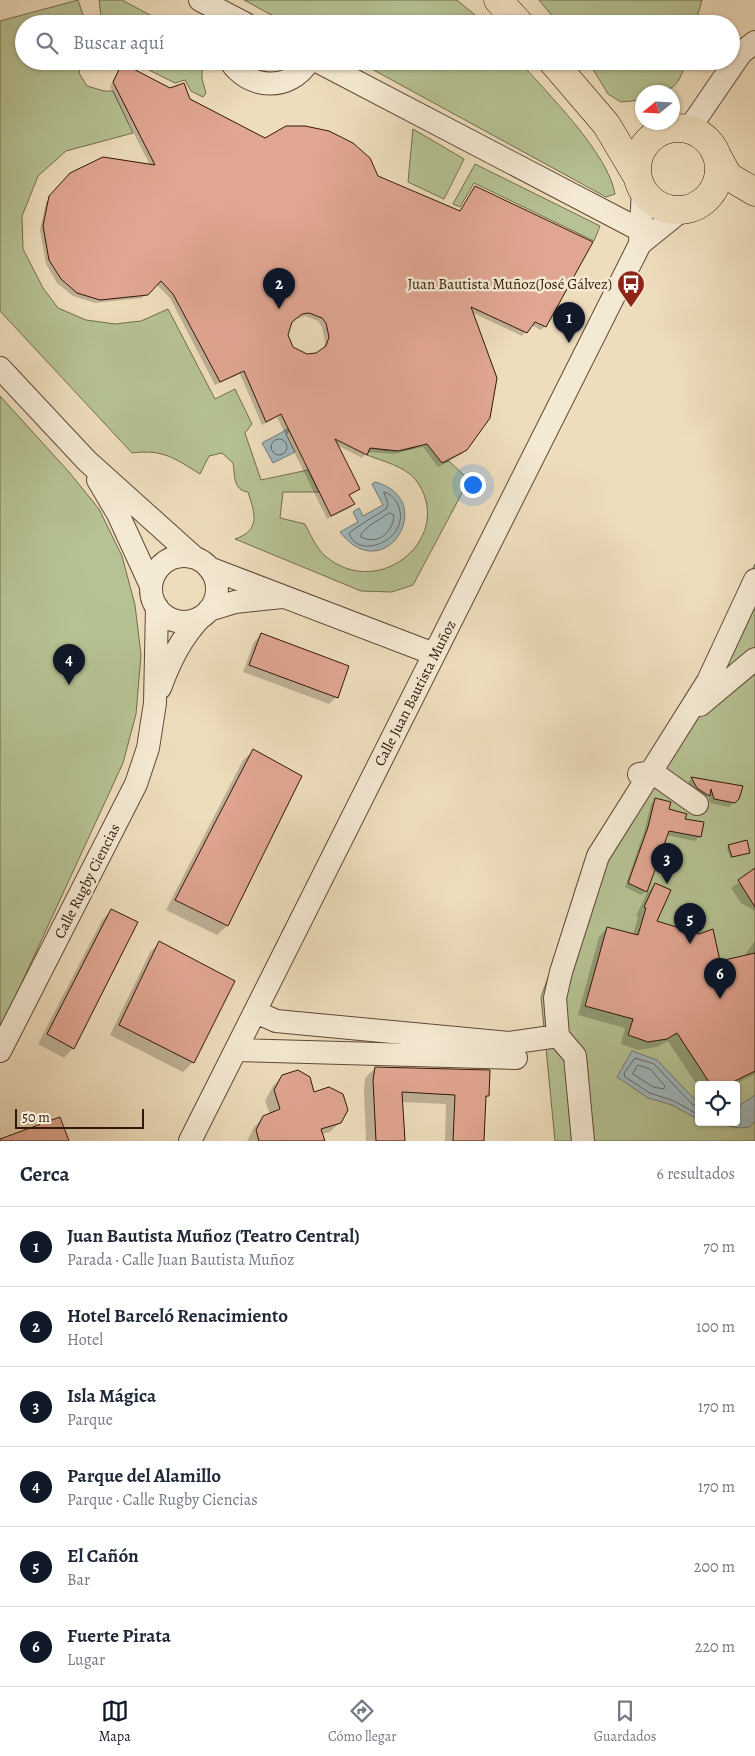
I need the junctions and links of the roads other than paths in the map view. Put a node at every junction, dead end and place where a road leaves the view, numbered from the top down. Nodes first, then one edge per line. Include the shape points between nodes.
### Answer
1 (200, 0) edge
2 (498, 0) edge
3 (224, 15) edge
4 (512, 15) edge
5 (755, 42) edge
6 (740, 54) edge
7 (239, 70) edge
8 (302, 70) edge
9 (334, 70) edge
10 (560, 70) edge
11 (729, 70) edge
12 (606, 124) junction
13 (689, 129) junction
14 (658, 132) junction
15 (715, 152) junction
16 (640, 184) junction
17 (755, 192) edge
18 (755, 199) edge
19 (693, 206) junction
20 (640, 237) junction
21 (0, 368) edge
22 (87, 462) junction
23 (202, 563) junction
24 (755, 580) edge
25 (288, 596) junction
26 (154, 597) junction
27 (205, 614) junction
28 (434, 654) junction
29 (755, 659) edge
30 (155, 703) junction
31 (686, 717) junction
32 (645, 773) junction
33 (697, 804) dead end
34 (256, 1012) junction
35 (558, 1036) junction
36 (236, 1050) junction
37 (0, 1051) edge
38 (516, 1058) dead end
39 (190, 1141) edge
40 (584, 1141) edge

1 - 3 street
2 - 4 main road
5 - 6 street
7 - 8 street via 256,82 274,84 292,78
9 - 20 street
10 - 12 main road
11 - 13 street
12 - 14 main road
12 - 16 main road
13 - 14 main road via 679,127
13 - 15 main road via 705,138
14 - 16 main road via 643,146 638,156
15 - 17 main road via 728,176
15 - 19 main road via 719,165 718,179 712,191
16 - 19 main road via 660,206
16 - 20 street, Calle Juan Bautista Muñoz
18 - 19 main road via 730,198
19 - 20 street, Calle Juan Bautista Muñoz
20 - 28 street, Calle Juan Bautista Muñoz
21 - 22 street
22 - 23 street
22 - 26 street via 118,514
23 - 25 street
23 - 26 street via 185,556 166,561 159,568
23 - 27 street via 216,584 214,602
24 - 31 street via 708,681
25 - 27 street via 235,602
25 - 28 street
26 - 27 street via 172,619 192,621
26 - 30 street
27 - 30 street via 185,634
28 - 34 street, Calle Juan Bautista Muñoz
29 - 31 street
30 - 37 street, Calle Rugby Ciencias via 148,748 136,784
31 - 32 street
32 - 33 street
32 - 35 street via 598,856 561,972 556,998
34 - 35 street via 276,1021 509,1043
34 - 36 street, Calle Juan Bautista Muñoz
35 - 40 street via 575,1056
36 - 38 street
36 - 39 street, Calle Juan Bautista Muñoz

